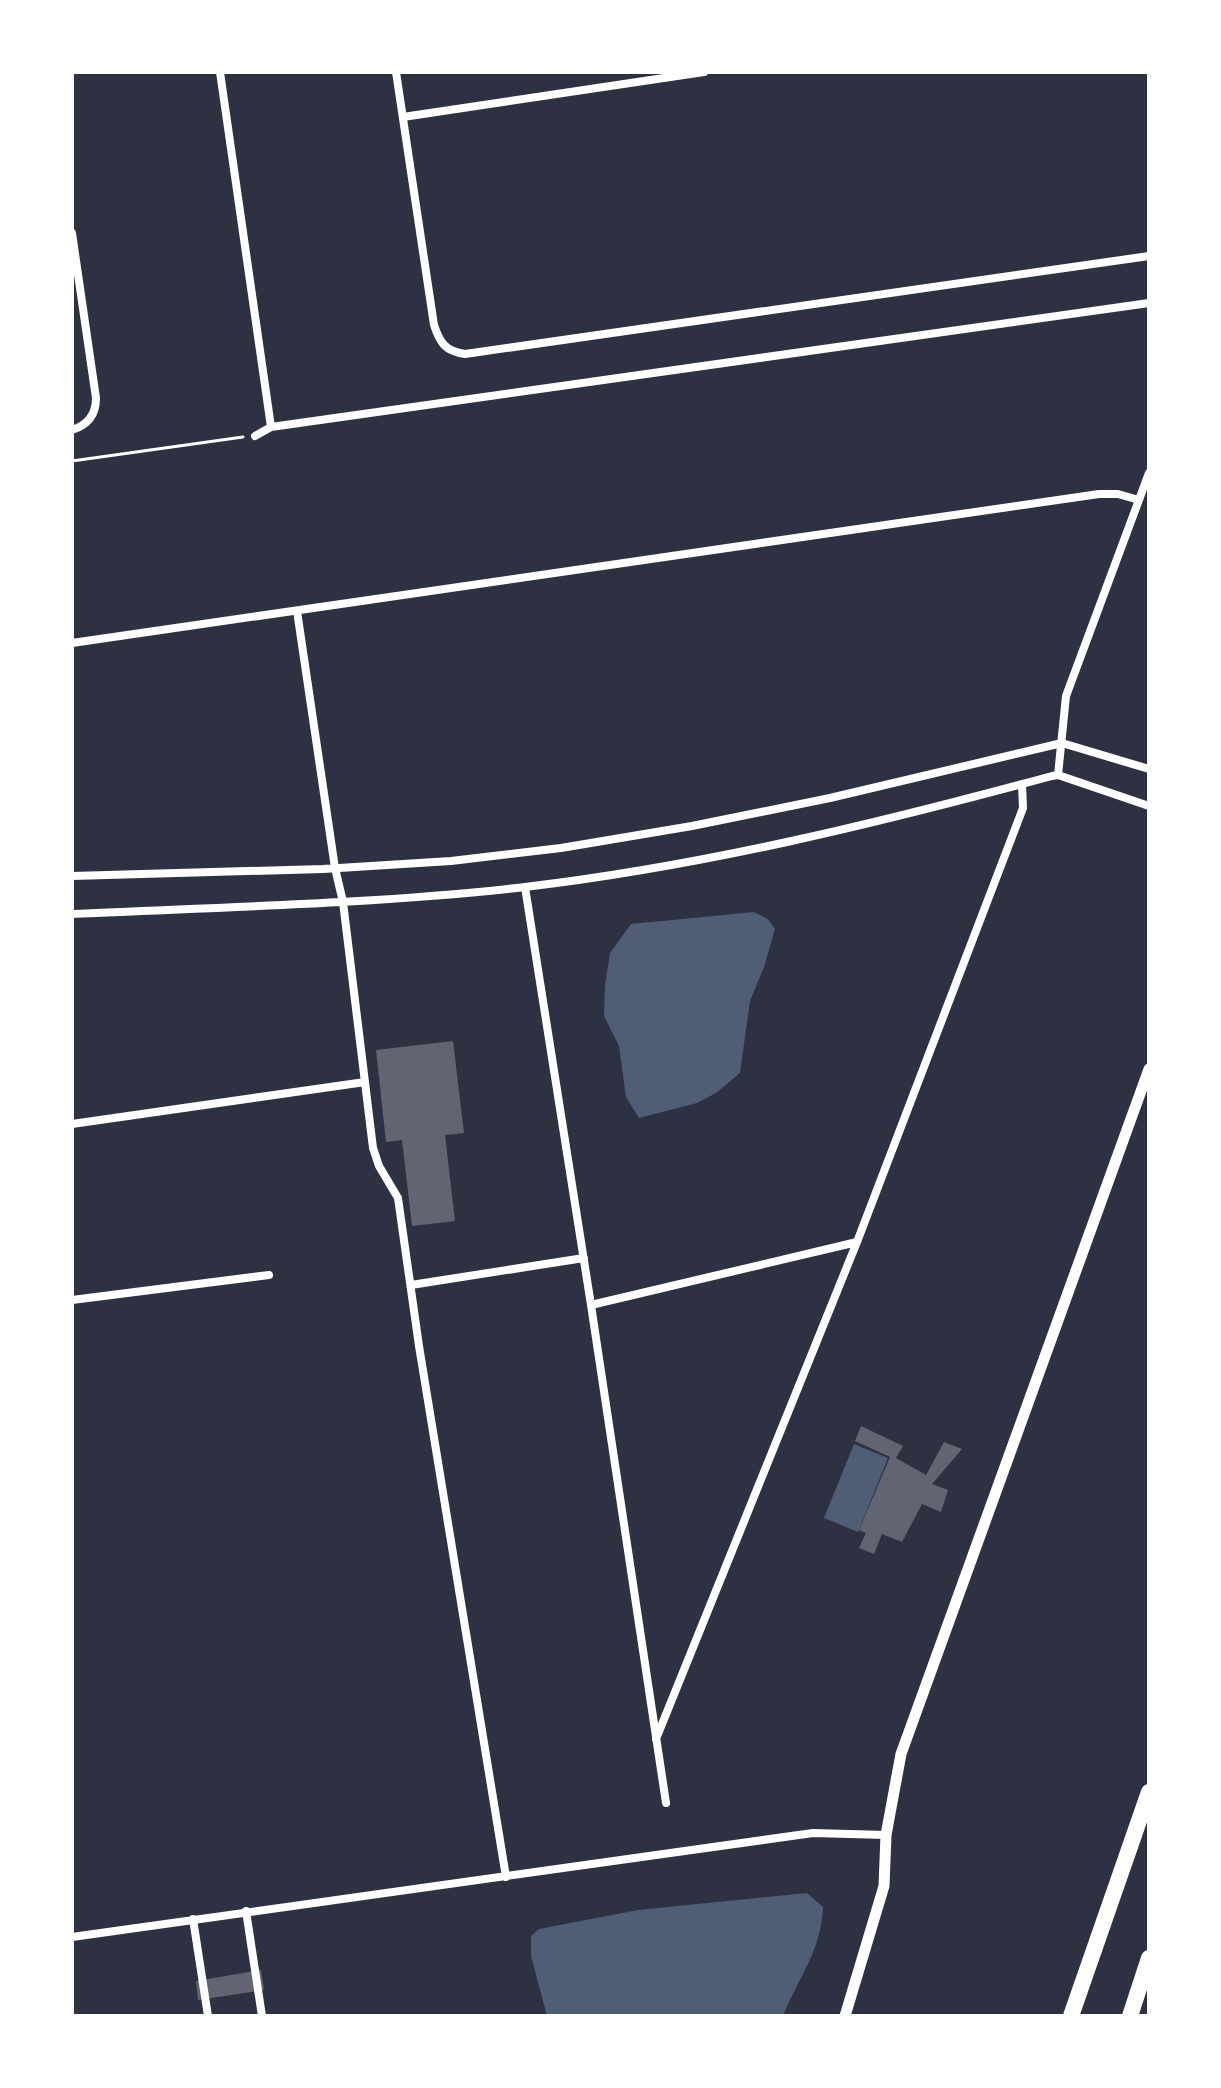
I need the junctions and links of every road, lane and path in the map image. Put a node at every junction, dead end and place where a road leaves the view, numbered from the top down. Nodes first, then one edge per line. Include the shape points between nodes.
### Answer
1 (220, 72) edge
2 (396, 72) edge
3 (704, 72) edge
4 (403, 117) junction
5 (72, 233) edge
6 (1149, 256) edge
7 (1149, 303) edge
8 (271, 427) junction
9 (72, 430) edge
10 (255, 436) joint
11 (72, 461) edge
12 (1149, 473) edge
13 (1139, 500) junction
14 (297, 611) junction
15 (72, 643) edge
16 (1062, 743) junction
17 (1149, 769) edge
18 (1058, 775) junction
19 (1022, 784) junction
20 (1149, 806) edge
21 (335, 868) junction
22 (72, 876) edge
23 (525, 887) junction
24 (343, 902) junction
25 (72, 914) edge
26 (1149, 1069) edge
27 (365, 1082) junction
28 (72, 1124) edge
29 (857, 1242) junction
30 (584, 1258) junction
31 (269, 1275) dead end
32 (411, 1285) junction
33 (72, 1300) edge
34 (591, 1305) junction
35 (656, 1739) junction
36 (1149, 1792) edge
37 (666, 1803) dead end
38 (886, 1835) junction
39 (506, 1877) junction
40 (246, 1911) junction
41 (193, 1919) junction
42 (72, 1937) edge
43 (1149, 1958) edge
44 (208, 2016) edge
45 (262, 2016) edge
46 (845, 2016) edge
47 (1071, 2016) edge
48 (1130, 2016) edge

1 - 8 street
2 - 4 street
3 - 4 street
4 - 6 street via 434,325 451,352
5 - 9 street via 96,398 91,418
7 - 8 street
8 - 10 street
10 - 11 path
12 - 13 street
13 - 14 street via 1099,494
13 - 16 street via 1066,696
14 - 15 street
14 - 21 street
16 - 17 street
16 - 18 street
16 - 21 street via 677,829 451,861
18 - 19 street
18 - 20 street
19 - 23 street via 758,848
19 - 29 street via 1023,808
21 - 22 street
21 - 24 street
23 - 24 street
23 - 30 street
24 - 25 street
24 - 27 street
26 - 38 street via 901,1754
27 - 28 street
27 - 32 street via 373,1148 398,1198
29 - 34 street
29 - 35 street
30 - 32 street
30 - 34 street
31 - 33 street
32 - 39 street
34 - 35 street
35 - 37 street
36 - 47 highway
38 - 39 street via 813,1833
38 - 46 street via 884,1886
39 - 40 street
40 - 41 street
40 - 45 street
41 - 42 street
41 - 44 street
43 - 48 highway

